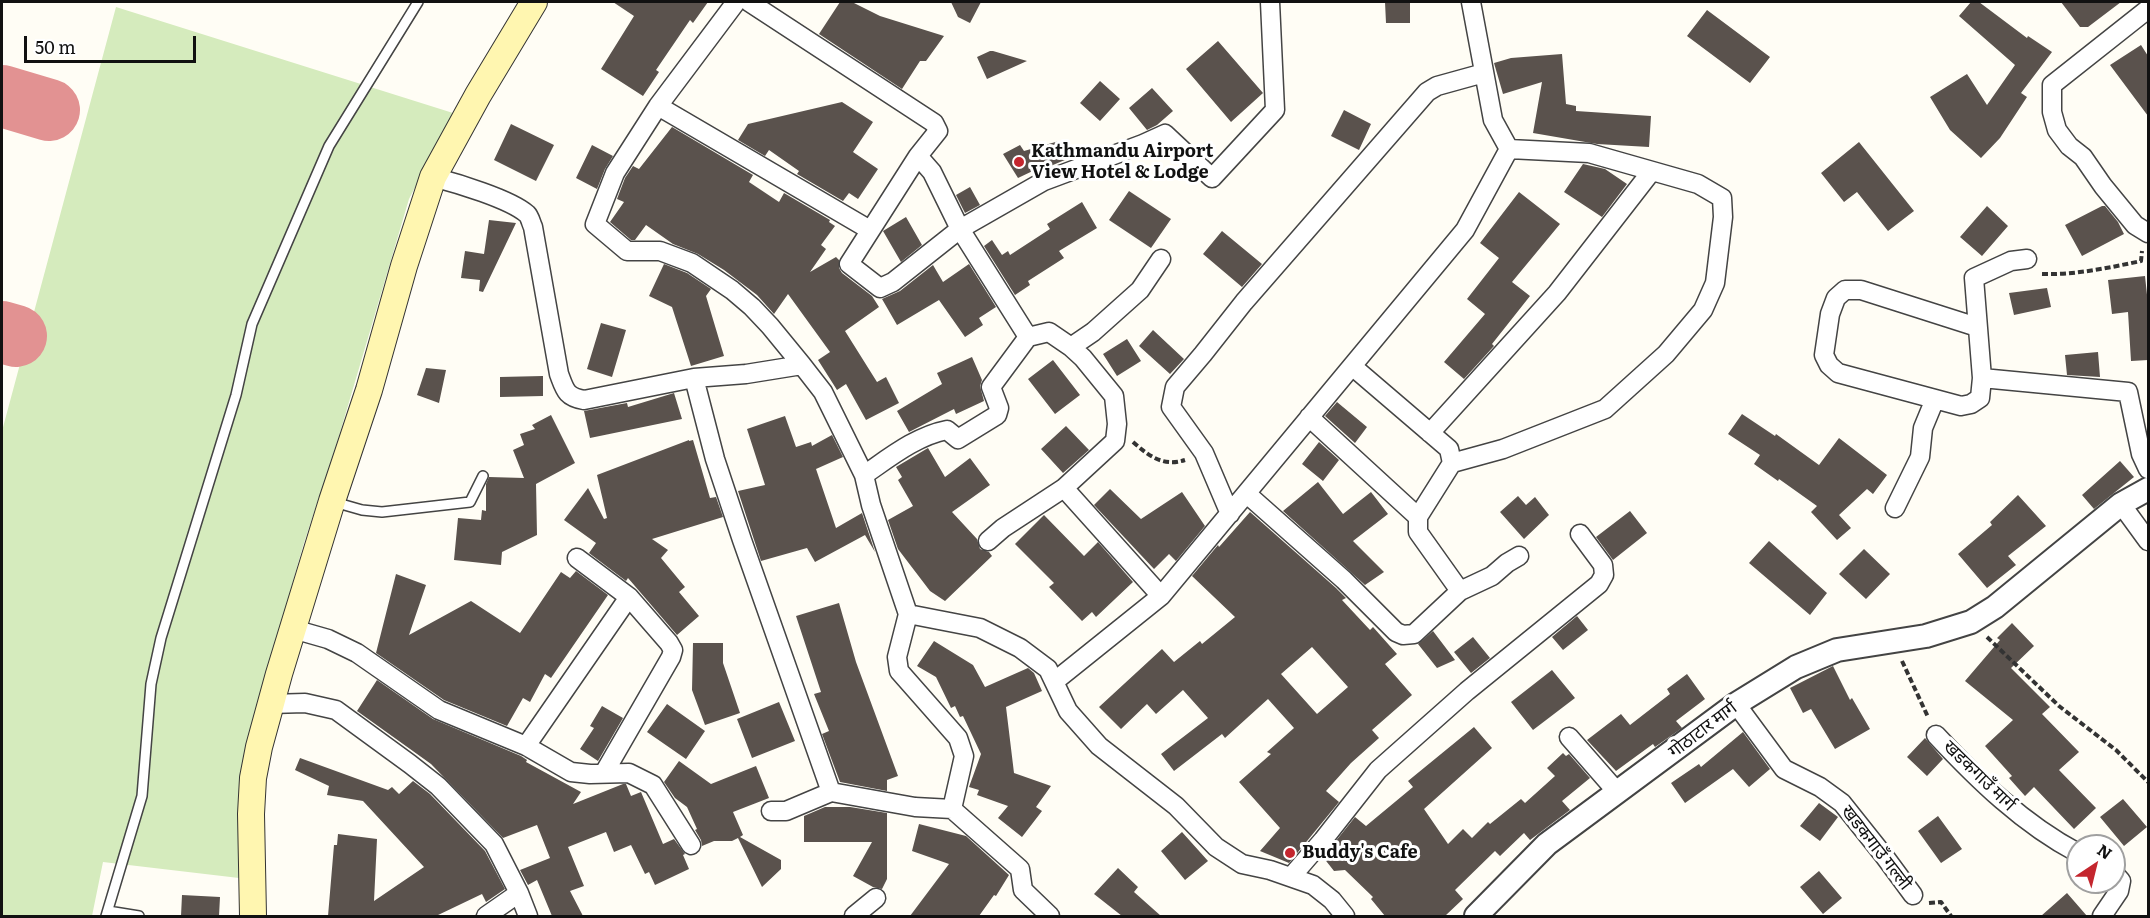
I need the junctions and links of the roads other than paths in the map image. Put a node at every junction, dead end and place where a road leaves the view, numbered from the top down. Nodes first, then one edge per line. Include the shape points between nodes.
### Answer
1 (418, 2) edge
2 (534, 2) edge
3 (736, 2) edge
4 (749, 2) edge
5 (1270, 2) edge
6 (1471, 2) edge
7 (2148, 9) edge
8 (1484, 73) junction
9 (658, 106) junction
10 (1509, 149) junction
11 (918, 156) junction
12 (1651, 172) junction
13 (433, 177) junction
14 (960, 229) junction
15 (2142, 229) edge
16 (870, 230) junction
17 (2027, 259) road end
18 (1161, 260) dead end
19 (1977, 327) junction
20 (1028, 337) junction
21 (1071, 347) junction
22 (802, 365) junction
23 (1352, 366) junction
24 (694, 378) junction
25 (1982, 378) junction
26 (1935, 399) junction
27 (1309, 417) junction
28 (1430, 433) junction
29 (1452, 463) junction
30 (2148, 469) edge
31 (864, 475) junction
32 (483, 476) dead end
33 (1064, 488) junction
34 (2148, 489) edge
35 (1247, 494) junction
36 (332, 501) junction
37 (2121, 504) junction
38 (1895, 508) dead end
39 (1230, 514) junction
40 (1418, 517) junction
41 (1580, 534) dead end
42 (988, 541) dead end
43 (2148, 541) edge
44 (1519, 556) dead end
45 (577, 558) dead end
46 (1460, 591) junction
47 (1161, 596) junction
48 (630, 597) junction
49 (908, 614) junction
50 (293, 629) junction
51 (1054, 681) junction
52 (270, 704) junction
53 (1736, 704) junction
54 (1936, 735) road end
55 (1569, 737) dead end
56 (526, 746) junction
57 (604, 773) junction
58 (831, 792) junction
59 (1618, 793) junction
60 (952, 809) junction
61 (771, 810) dead end
62 (691, 845) dead end
63 (2066, 846) edge
64 (1291, 877) junction
65 (519, 893) junction
66 (2117, 894) edge
67 (1913, 895) dead end
68 (876, 898) dead end
69 (1488, 913) edge
70 (107, 914) edge
71 (139, 916) edge
72 (253, 916) edge
73 (486, 916) edge
74 (528, 916) edge
75 (854, 916) edge
76 (1050, 916) edge
77 (1345, 916) edge
78 (2102, 916) edge

1 - 70 lane via 329,146 252,324 236,395 161,638 151,684 142,796
2 - 13 main road
3 - 9 street
4 - 11 street via 934,123 938,131
5 - 14 street via 1275,110 1212,178 1165,134 1044,181
6 - 8 street
7 - 15 street via 2052,85 2057,130
8 - 10 street via 1493,120
8 - 39 street via 1428,92 1175,387 1171,407 1204,453
9 - 16 street
9 - 22 street via 615,173 595,224 627,251 660,251 692,263 732,290 770,326
10 - 12 street via 1589,153
10 - 23 street via 1465,230
11 - 14 street via 932,172
11 - 16 street
12 - 28 street via 1557,293
12 - 29 street via 1698,184 1722,198 1715,283 1703,310 1666,354 1605,409 1503,449
13 - 24 street via 468,186 529,215 559,374 572,398 584,400
13 - 36 main road
14 - 16 street via 880,288 849,264
14 - 20 street
17 - 19 street via 2011,261 1974,278
18 - 21 street via 1140,290
19 - 25 street
19 - 26 street via 1861,290 1845,290 1836,298 1824,355 1829,365 1838,373
20 - 21 street via 1049,332
20 - 31 street via 991,387 999,408 996,415 958,439 947,430 937,432
21 - 33 street via 1114,396 1117,424 1115,441
22 - 24 street
22 - 31 street via 823,392
23 - 27 street
23 - 28 street
24 - 58 street via 715,459
25 - 26 street via 1980,398 1971,404 1961,406
25 - 30 street via 2128,392 2141,454
26 - 38 street via 1923,428 1920,457
27 - 35 street
27 - 40 street
28 - 29 street via 1449,449
29 - 40 street
31 - 49 street
32 - 36 lane via 470,502 382,512
33 - 42 street
33 - 47 street
34 - 37 street, गोठाटार मार्ग
35 - 39 street
35 - 46 street via 1396,632 1414,634
36 - 50 main road
37 - 43 street
37 - 53 street, गोठाटार मार्ग via 1995,607 1971,622 1926,636 1837,650 1796,666
39 - 47 street
40 - 46 street via 1418,532
41 - 64 street via 1603,565 1604,575 1599,584 1467,691 1378,770
44 - 46 street via 1492,576
45 - 48 street
47 - 51 street
48 - 56 street
48 - 57 street via 673,650
49 - 51 street via 980,628 1020,648 1048,669
49 - 60 street via 897,657 899,671 958,738 964,756
50 - 52 main road
50 - 56 street via 357,653 439,710
51 - 64 street via 1068,711 1099,746 1176,806 1216,848 1242,864
52 - 65 street via 305,703 336,710 410,764 438,786 494,844
52 - 72 main road via 253,778
53 - 59 street, गोठाटार मार्ग
53 - 67 street, खडकगाउँ गल्ली via 1785,769 1842,803
54 - 63 street, खडकगाउँ मार्ग via 2012,809
55 - 59 street
56 - 57 street via 572,772
57 - 62 street via 629,773 652,785
58 - 60 street via 915,807
58 - 61 street via 786,811
59 - 69 street, गोठाटार मार्ग via 1547,844
60 - 76 street via 1020,869 1023,890
64 - 77 street via 1313,885
65 - 73 street
65 - 74 street
66 - 78 street
68 - 75 street
70 - 71 lane

